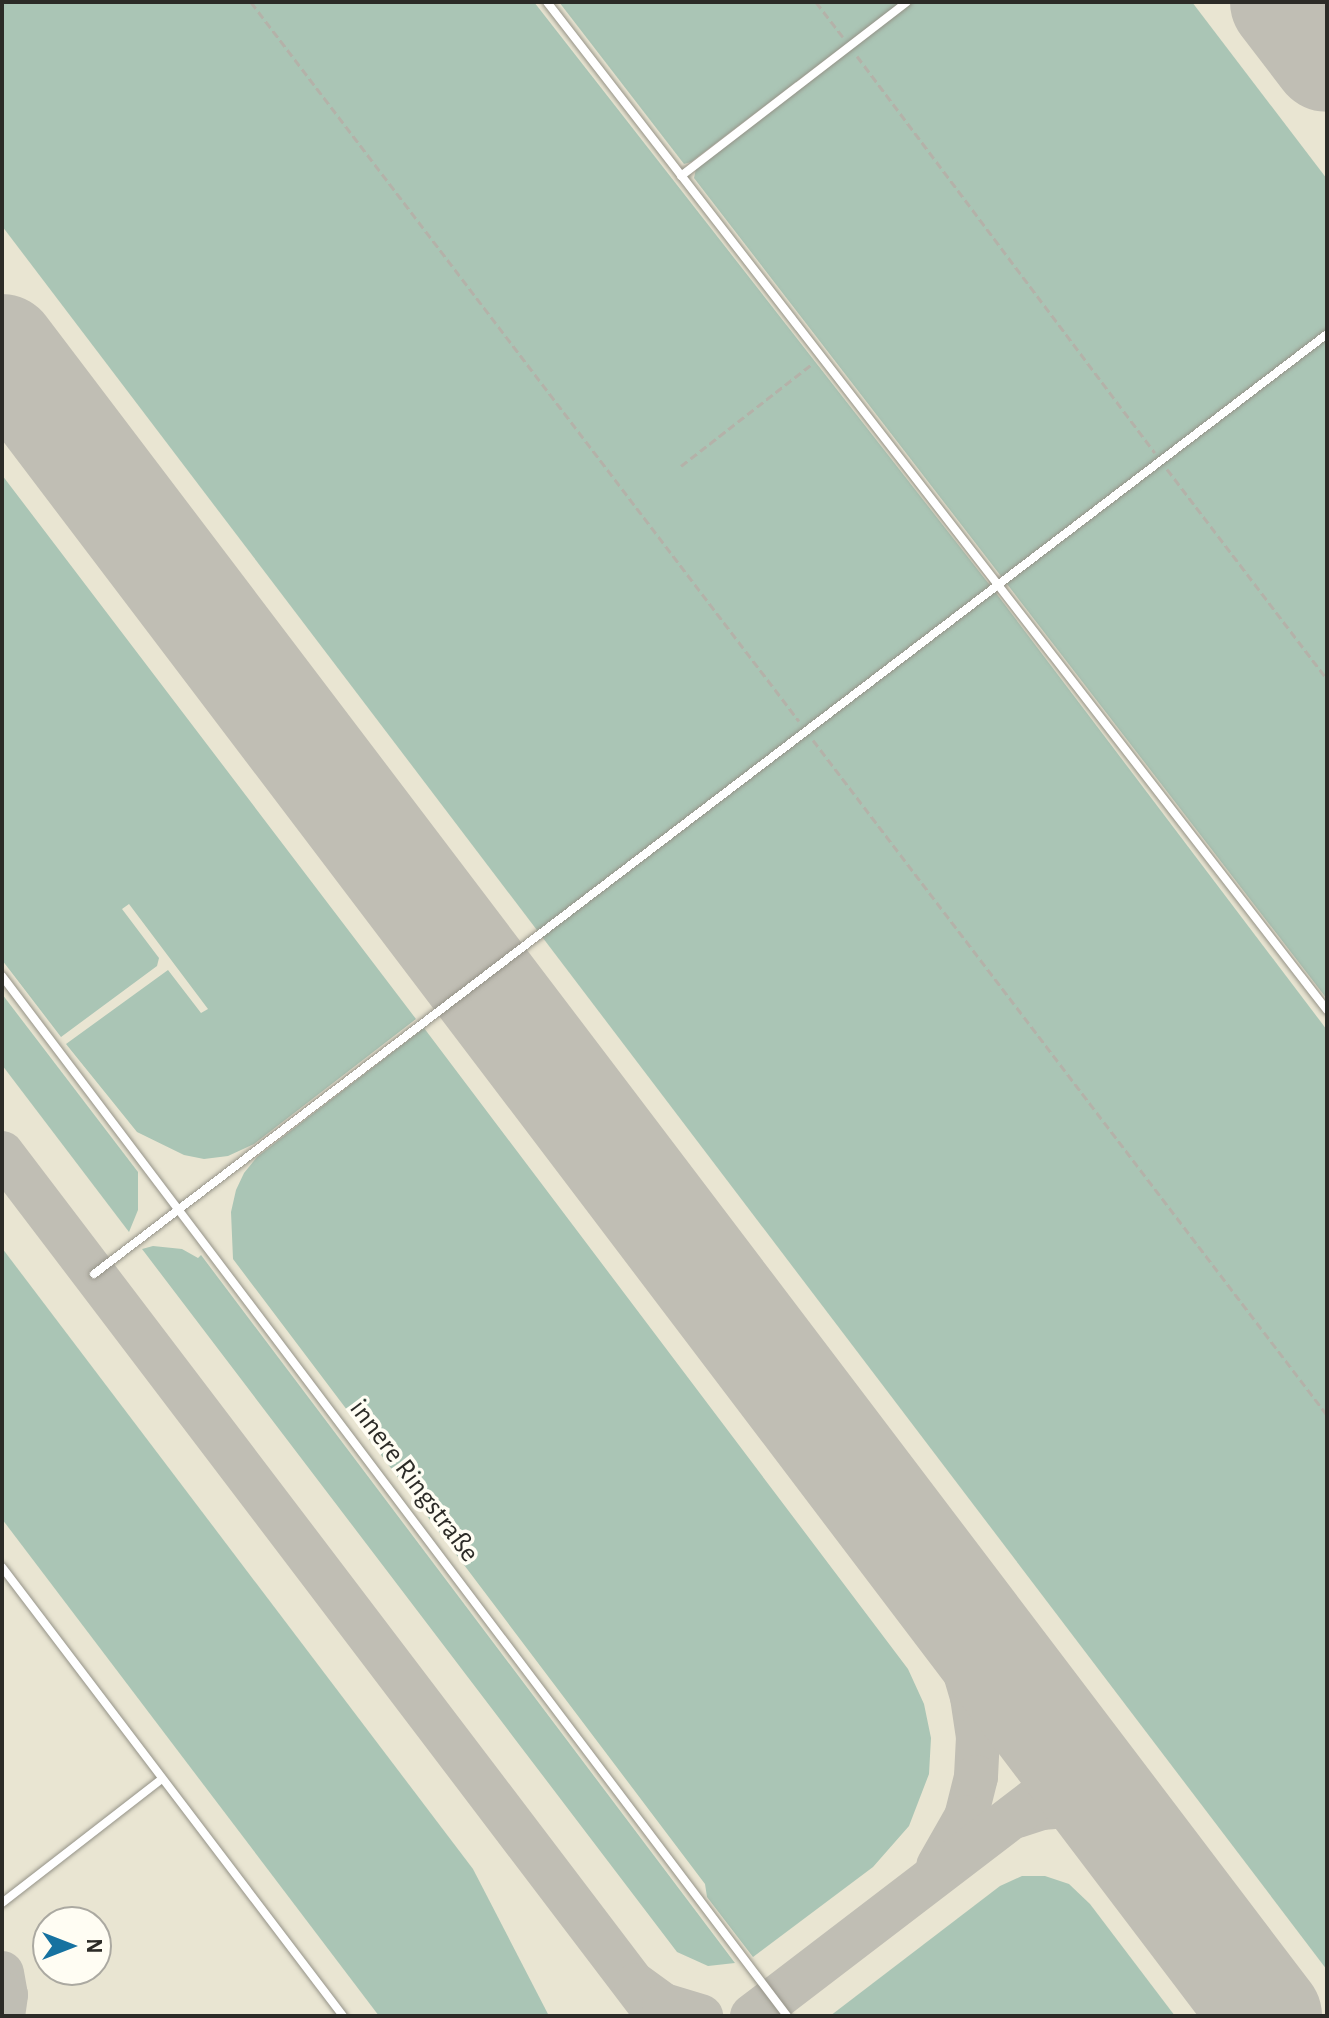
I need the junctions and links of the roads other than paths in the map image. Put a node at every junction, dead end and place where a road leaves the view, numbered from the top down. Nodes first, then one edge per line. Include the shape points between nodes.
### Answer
1 (547, 2) edge
2 (907, 2) edge
3 (681, 176) junction
4 (1327, 334) edge
5 (1001, 585) junction
6 (2, 976) edge
7 (1327, 1010) edge
8 (179, 1207) junction
9 (94, 1274) dead end
10 (2, 1567) edge
11 (162, 1779) junction
12 (2, 1903) edge
13 (343, 2016) edge
14 (787, 2016) edge

1 - 3 lane
2 - 3 lane
3 - 5 lane
4 - 5 lane
5 - 7 lane
5 - 8 lane
6 - 8 lane, innere Ringstraße
8 - 9 lane
8 - 14 lane, innere Ringstraße
10 - 11 lane
11 - 12 lane
11 - 13 lane

